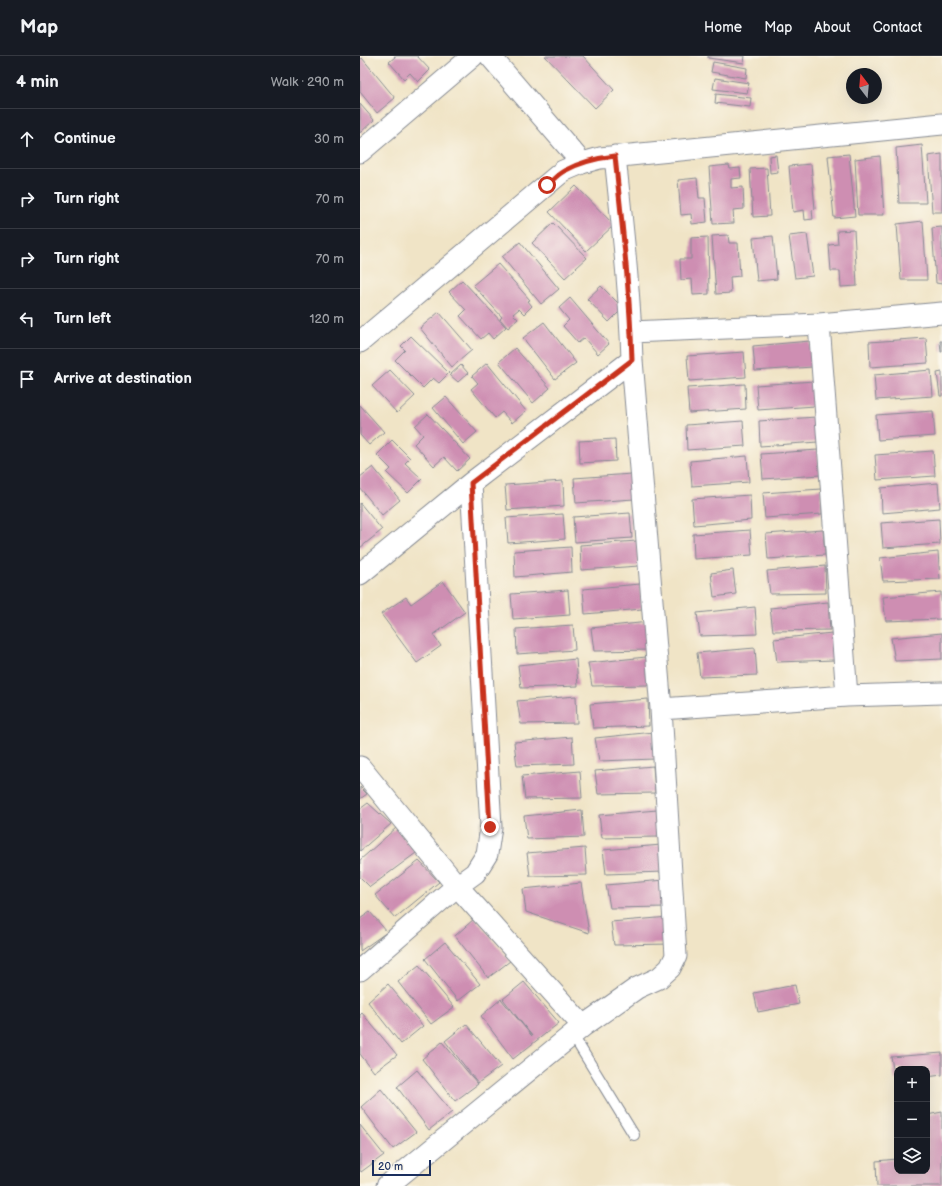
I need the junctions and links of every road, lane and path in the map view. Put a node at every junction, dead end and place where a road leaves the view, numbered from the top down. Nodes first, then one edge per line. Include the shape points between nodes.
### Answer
1 (472, 56) edge
2 (490, 56) edge
3 (942, 124) edge
4 (360, 152) edge
5 (615, 156) junction
6 (582, 163) junction
7 (942, 313) edge
8 (819, 324) junction
9 (631, 332) junction
10 (360, 342) edge
11 (632, 360) junction
12 (471, 483) junction
13 (360, 574) edge
14 (942, 693) edge
15 (847, 696) junction
16 (661, 709) junction
17 (360, 767) edge
18 (457, 886) junction
19 (360, 970) edge
20 (578, 1030) junction
21 (634, 1135) dead end
22 (387, 1186) edge

1 - 4 street
2 - 6 street
3 - 5 street
5 - 6 street
5 - 9 street
6 - 10 street via 563,171
7 - 8 street
8 - 9 street
8 - 15 street
9 - 11 street
11 - 12 street
11 - 16 street
12 - 13 street
12 - 18 street via 490,827 487,854 475,872
14 - 15 street
15 - 16 street
16 - 20 street via 676,956 670,968 659,978 637,988
17 - 18 street
18 - 19 street
18 - 20 street
20 - 21 lane
20 - 22 street

